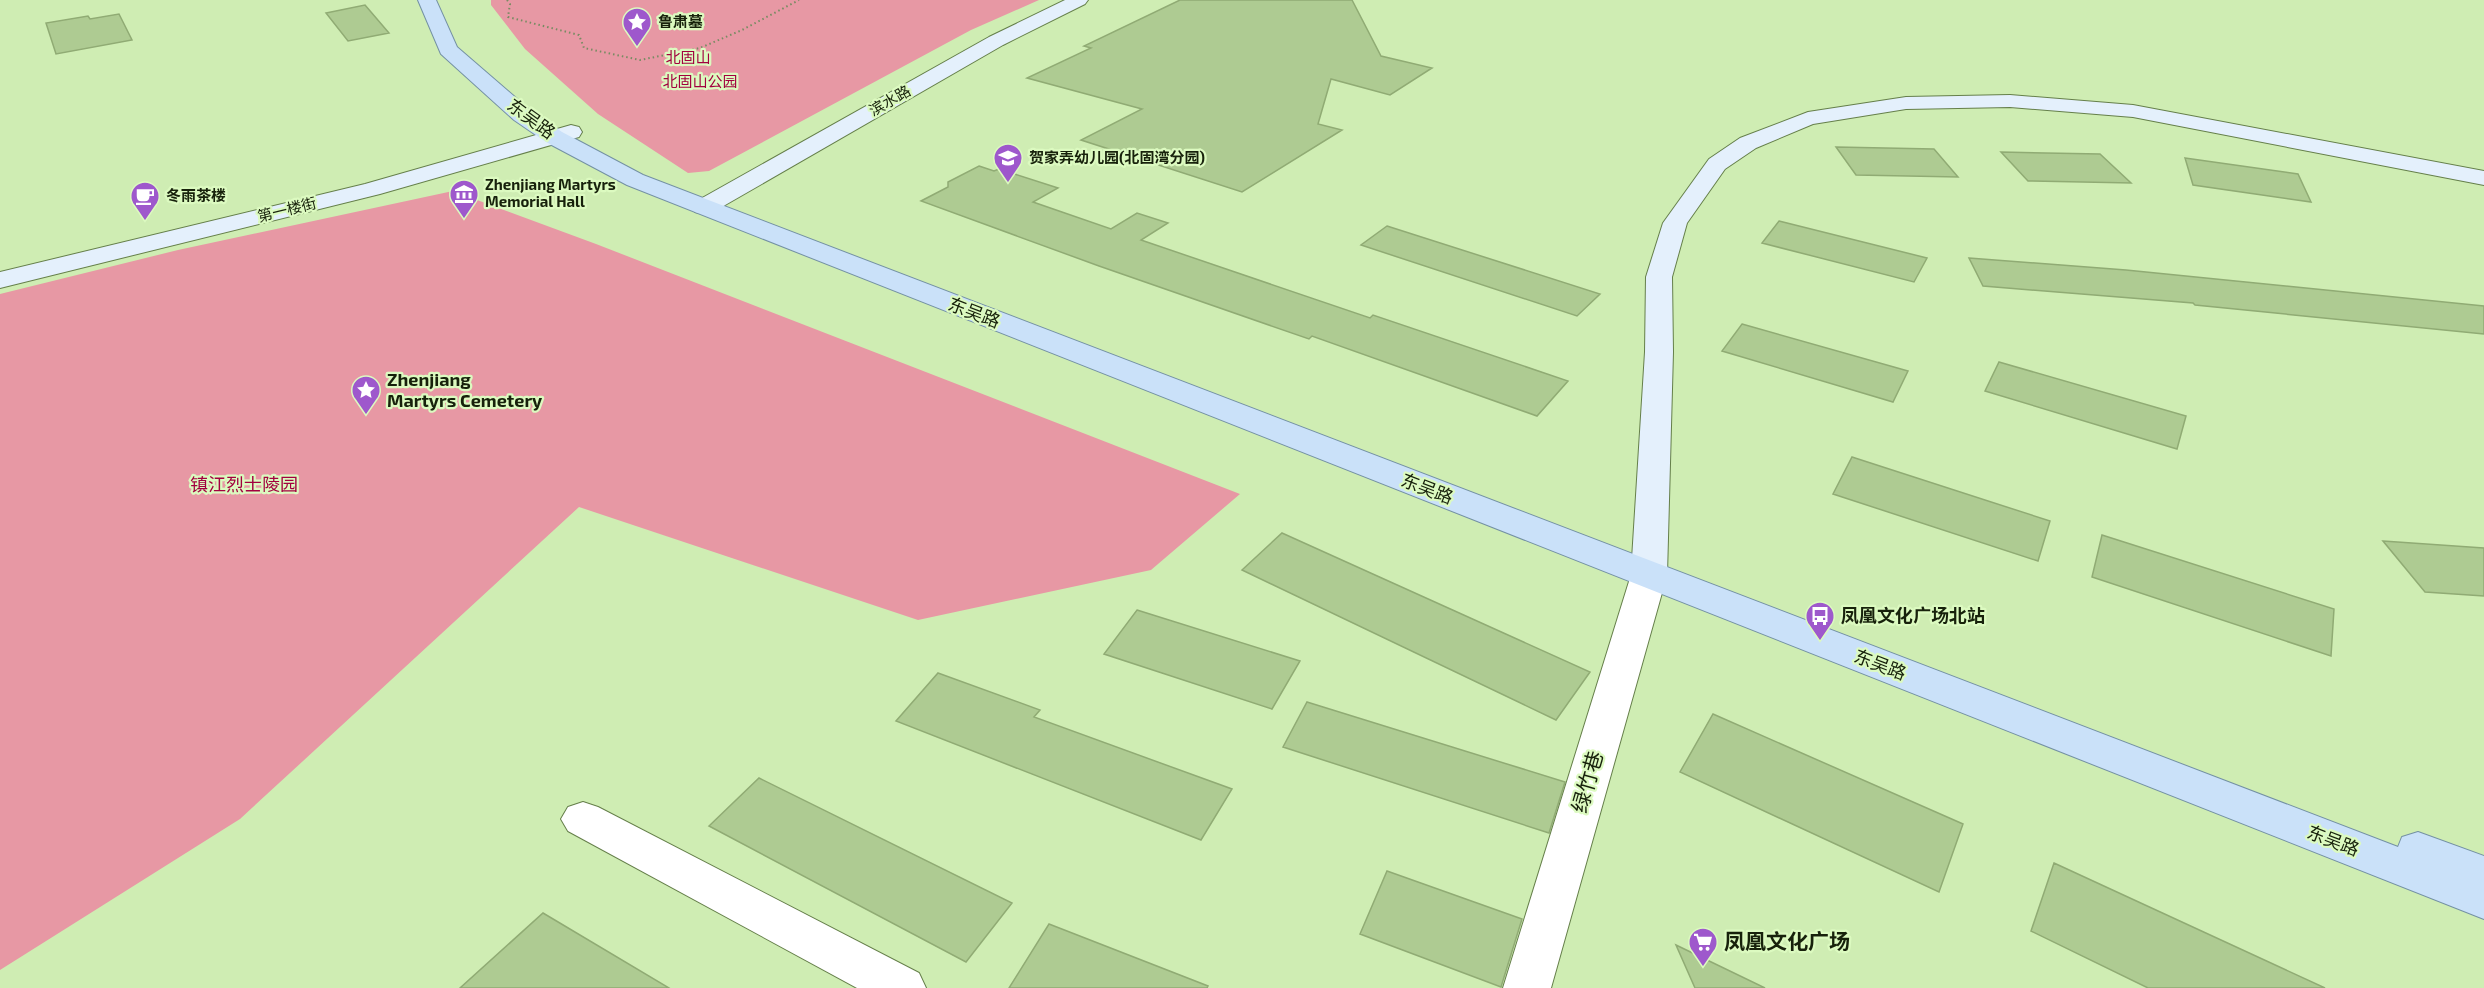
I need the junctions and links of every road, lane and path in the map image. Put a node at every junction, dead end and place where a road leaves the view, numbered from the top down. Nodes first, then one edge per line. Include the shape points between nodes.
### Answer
1 (427, 0) edge
2 (445, 0) edge
3 (507, 0) edge
4 (799, 0) edge
5 (1079, 0) edge
6 (562, 134) junction
7 (2484, 178) edge
8 (710, 204) junction
9 (0, 280) edge
10 (1650, 566) junction
11 (583, 819) dead end
12 (2484, 875) edge
13 (2484, 900) edge
14 (902, 988) edge
15 (1527, 988) edge

1 - 6 main road, 东吴路 via 448,50 522,116
2 - 6 main road, 东吴路 via 466,48
3 - 4 path via 508,17 579,35 584,48 640,60 700,48
5 - 8 street, 滨水路 via 996,41
6 - 8 main road, 东吴路 via 634,180
6 - 9 street, 第一楼街 via 372,189
7 - 10 street via 2133,111 2010,101 1906,103 1819,116 1748,143 1717,164 1675,223 1659,277
8 - 10 main road, 东吴路
10 - 12 main road, 东吴路
10 - 13 main road, 东吴路
10 - 15 street, 绿竹巷
11 - 14 street

